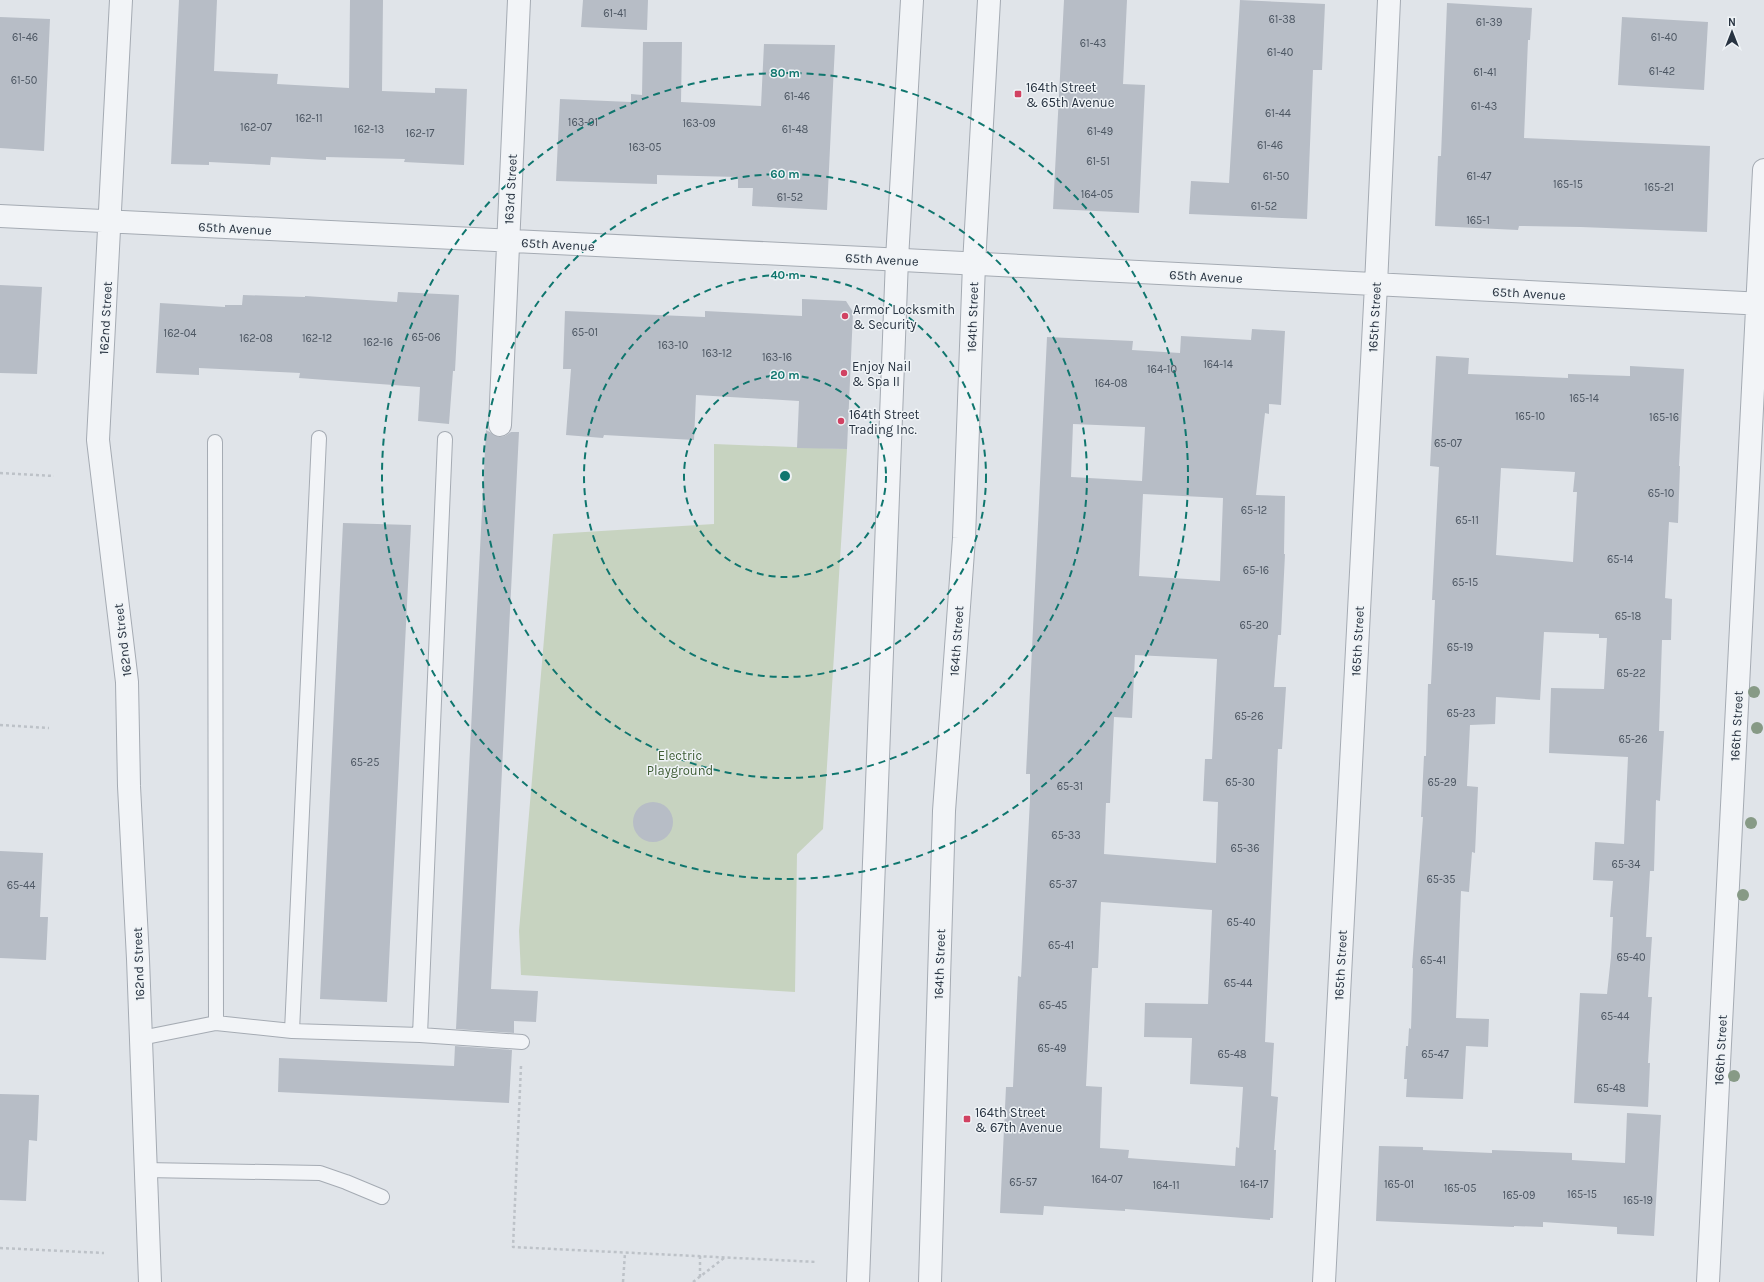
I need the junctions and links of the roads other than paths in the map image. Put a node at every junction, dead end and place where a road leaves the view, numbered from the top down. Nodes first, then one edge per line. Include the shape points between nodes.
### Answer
1 (121, 0) edge
2 (520, 0) edge
3 (912, 0) edge
4 (989, 0) edge
5 (1389, 0) edge
6 (1764, 170) edge
7 (0, 216) edge
8 (110, 222) junction
9 (508, 241) junction
10 (897, 259) junction
11 (974, 264) junction
12 (1376, 285) junction
13 (1760, 304) edge
14 (500, 425) dead end
15 (318, 438) dead end
16 (445, 439) dead end
17 (215, 442) dead end
18 (216, 1023) junction
19 (292, 1031) junction
20 (420, 1034) junction
21 (141, 1038) junction
22 (522, 1042) road end
23 (146, 1170) junction
24 (382, 1197) dead end
25 (150, 1282) edge
26 (858, 1282) edge
27 (930, 1282) edge
28 (1324, 1282) edge
29 (1708, 1282) edge

1 - 8 street, 162nd Street
2 - 9 street, 163rd Street
3 - 10 street
4 - 11 street, 164th Street
5 - 12 street, 165th Street
6 - 13 street, 166th Street
7 - 8 street, 65th Avenue
8 - 9 street, 65th Avenue
8 - 21 street, 162nd Street via 98,440 127,682 129,786
9 - 10 street, 65th Avenue
9 - 14 street, 163rd Street
10 - 11 street, 65th Avenue
10 - 26 street
11 - 12 street, 65th Avenue
11 - 27 street, 164th Street via 964,538 944,811
12 - 13 street, 65th Avenue
12 - 28 street, 165th Street
13 - 29 street, 166th Street
15 - 19 lane
16 - 20 lane
17 - 18 lane
18 - 19 lane
18 - 21 lane
19 - 20 lane
20 - 22 lane
21 - 23 street, 162nd Street
23 - 24 lane via 320,1173
23 - 25 street, 162nd Street

